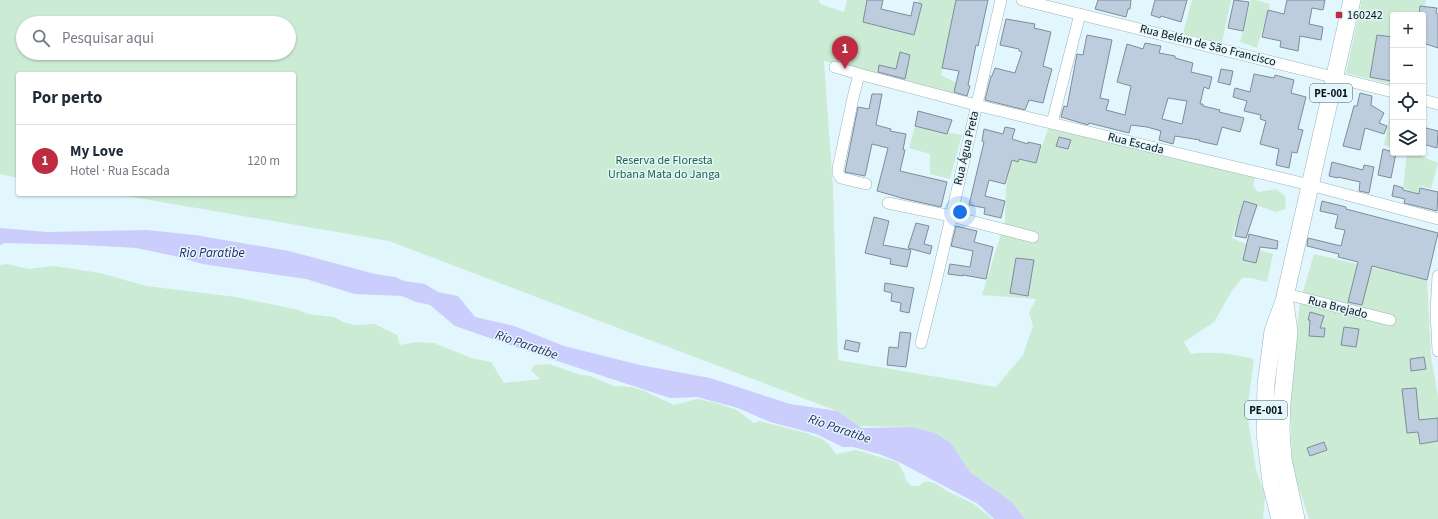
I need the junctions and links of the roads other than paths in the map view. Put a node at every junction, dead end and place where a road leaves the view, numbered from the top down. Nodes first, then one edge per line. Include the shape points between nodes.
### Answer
1 (1001, 0) edge
2 (1022, 0) edge
3 (1352, 0) edge
4 (1080, 14) junction
5 (835, 66) dead end
6 (859, 74) junction
7 (1335, 77) junction
8 (1390, 91) edge
9 (1426, 101) edge
10 (1438, 104) edge
11 (976, 105) junction
12 (1052, 123) junction
13 (866, 184) dead end
14 (1310, 185) junction
15 (888, 203) dead end
16 (951, 216) junction
17 (1438, 219) edge
18 (1033, 237) dead end
19 (1438, 276) edge
20 (1285, 298) junction
21 (1390, 320) dead end
22 (921, 344) dead end
23 (1438, 351) edge
24 (1280, 519) edge
25 (1296, 519) edge

1 - 11 street, Rua Água Preta
2 - 4 street, Rua Belém de São Francisco
3 - 7 main road, PE-001
4 - 7 street, Rua Belém de São Francisco
4 - 12 street
5 - 6 street, Rua Escada
6 - 11 street, Rua Escada
6 - 13 street via 838,174 841,178
7 - 8 street, Rua Belém de São Francisco
7 - 14 main road, PE-001
9 - 10 street
11 - 12 street, Rua Escada
11 - 16 street, Rua Água Preta
12 - 14 street, Rua Escada
14 - 17 street, Rua Escada
14 - 20 main road, PE-001
15 - 16 street
16 - 18 street
16 - 22 street, Rua Água Preta
19 - 23 street
20 - 21 street, Rua Brejado
20 - 24 main road, PE-001 via 1273,331 1266,384 1265,433 1271,483
20 - 25 main road, PE-001 via 1289,332 1281,430 1283,459

